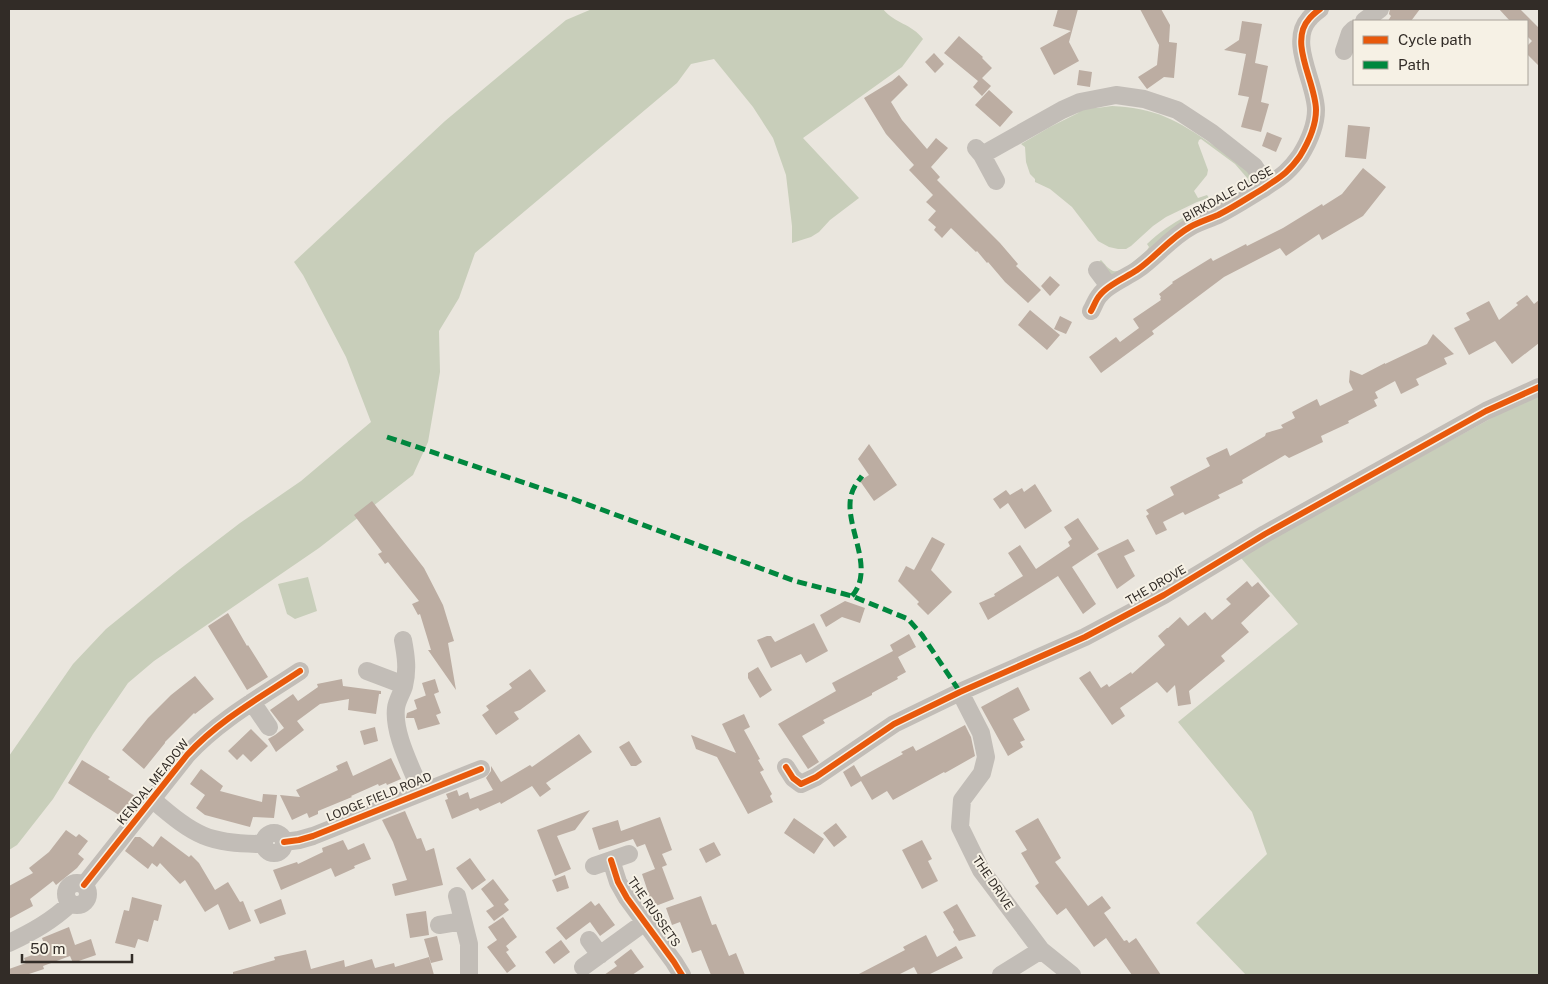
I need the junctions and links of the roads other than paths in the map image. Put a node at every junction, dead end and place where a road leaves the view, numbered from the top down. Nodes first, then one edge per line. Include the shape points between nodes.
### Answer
1 (1320, 9) edge
2 (1353, 30) edge
3 (1344, 51) dead end
4 (996, 181) dead end
5 (1267, 186) junction
6 (1097, 270) dead end
7 (1109, 286) junction
8 (1091, 311) dead end
9 (1539, 387) edge
10 (403, 640) dead end
11 (300, 670) dead end
12 (368, 671) dead end
13 (404, 685) junction
14 (960, 692) junction
15 (252, 702) junction
16 (269, 727) dead end
17 (786, 768) dead end
18 (481, 769) dead end
19 (421, 792) junction
20 (153, 800) junction
21 (629, 854) dead end
22 (611, 860) junction
23 (594, 866) dead end
24 (457, 896) dead end
25 (463, 921) junction
26 (645, 922) junction
27 (439, 925) dead end
28 (589, 940) dead end
29 (9, 943) edge
30 (1041, 950) junction
31 (600, 955) junction
32 (583, 968) dead end
33 (470, 975) edge
34 (682, 975) edge
35 (1001, 975) edge
36 (1072, 975) edge

1 - 5 street, BIRKDALE CLOSE via 1308,19 1302,30 1301,43 1316,110 1314,127 1293,166
2 - 3 street
4 - 5 street via 979,151 1080,102 1116,95 1144,99 1177,110 1254,166
5 - 7 street, BIRKDALE CLOSE via 1216,216 1190,227 1140,268
6 - 7 street
7 - 8 street, BIRKDALE CLOSE via 1100,294
9 - 14 street, THE DROVE via 1486,411 1085,638
10 - 13 street, LODGE FIELD ROAD via 407,668
11 - 15 street, KENDAL MEADOW
12 - 13 street
13 - 19 street, LODGE FIELD ROAD via 396,707 396,722
14 - 17 street, THE DROVE via 894,724 801,784
14 - 30 street, THE DRIVE via 981,733 986,757 982,773 962,800 960,827 981,870
15 - 16 street
15 - 20 street, KENDAL MEADOW via 202,739
18 - 19 street, LODGE FIELD ROAD
19 - 20 street, LODGE FIELD ROAD via 313,836 284,842 280,835 273,833 266,836 264,844 212,840 197,834
20 - 29 street, KENDAL MEADOW via 84,885 88,893 86,901 79,906 71,903 38,930
21 - 22 street
22 - 23 street
22 - 26 street, THE RUSSETS via 618,882
24 - 25 street
25 - 27 street
25 - 33 street via 469,944
26 - 31 street, THE RUSSETS
26 - 34 street, THE RUSSETS
28 - 31 street
30 - 35 street
30 - 36 street, THE DRIVE
31 - 32 street, THE RUSSETS

